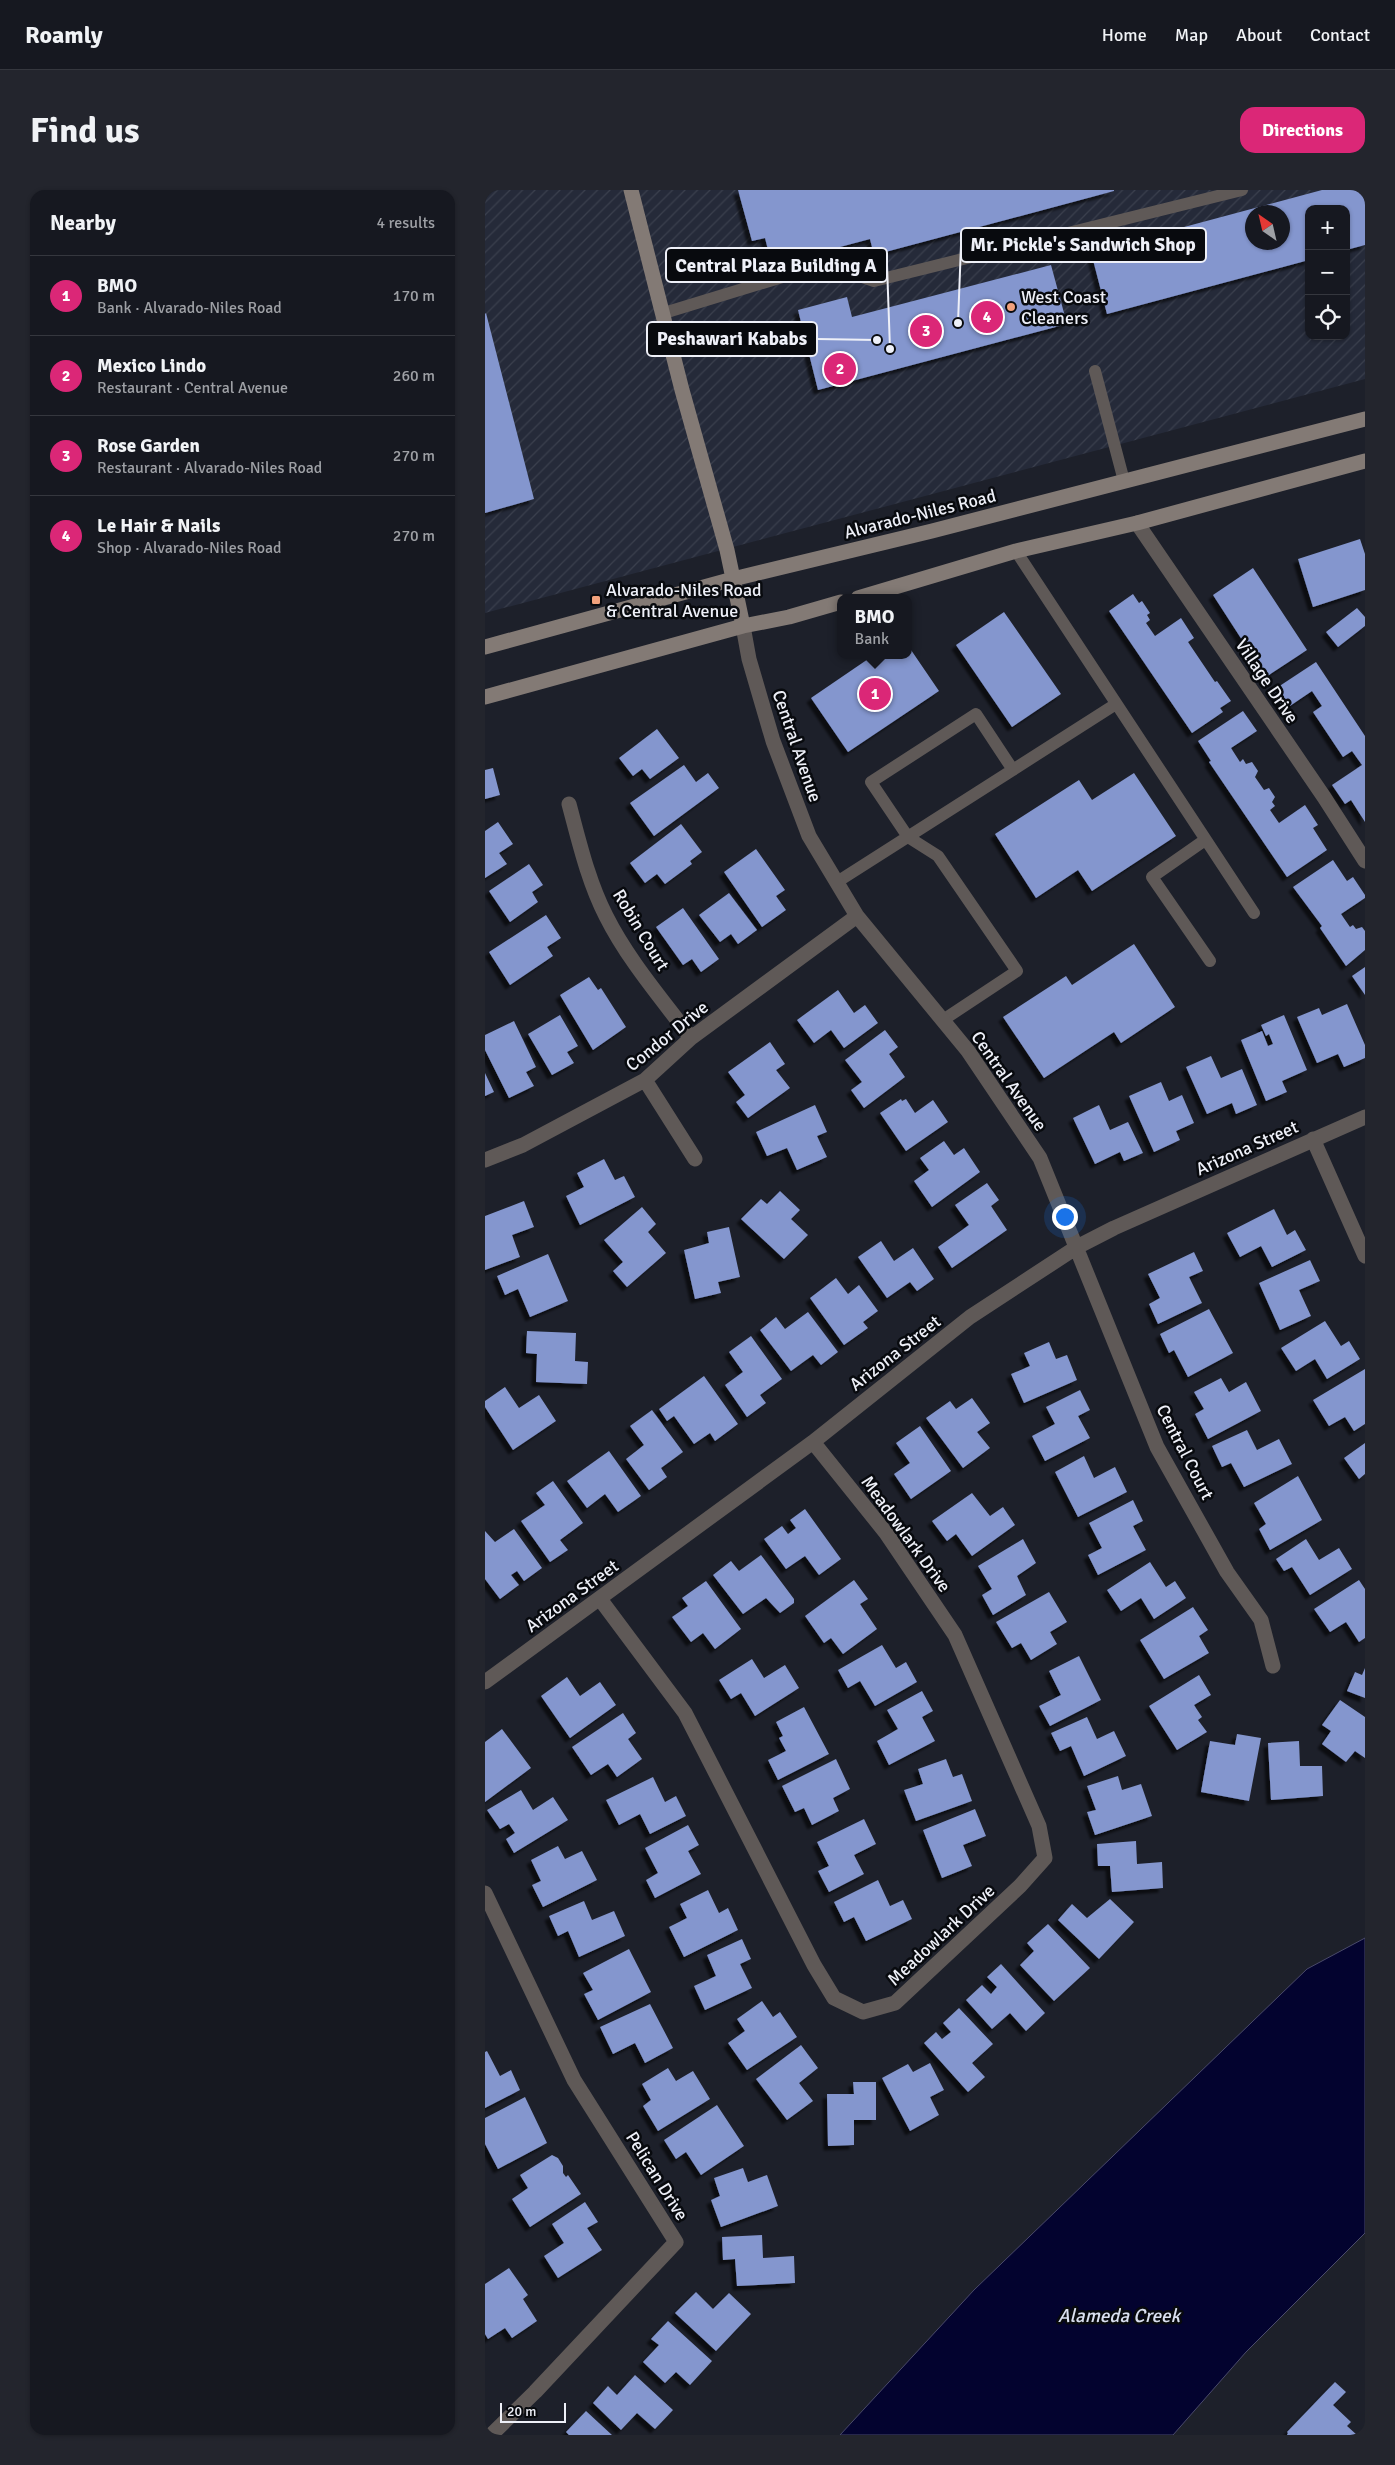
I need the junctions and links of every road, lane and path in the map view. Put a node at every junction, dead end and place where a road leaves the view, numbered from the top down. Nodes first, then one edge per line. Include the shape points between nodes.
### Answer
1 (631, 190) edge
2 (1242, 190) edge
3 (664, 313) junction
4 (1095, 371) dead end
5 (1365, 419) edge
6 (1365, 461) edge
7 (1124, 482) junction
8 (1137, 523) junction
9 (1016, 552) junction
10 (733, 579) junction
11 (872, 594) edge
12 (837, 603) edge
13 (743, 626) junction
14 (485, 647) edge
15 (485, 697) edge
16 (1116, 704) junction
17 (1013, 770) junction
18 (569, 804) dead end
19 (908, 837) junction
20 (1205, 840) junction
21 (1365, 861) edge
22 (837, 882) junction
23 (1254, 914) dead end
24 (857, 916) junction
25 (1209, 962) dead end
26 (943, 1020) junction
27 (691, 1038) junction
28 (645, 1080) junction
29 (1365, 1117) edge
30 (1313, 1139) junction
31 (695, 1159) dead end
32 (485, 1160) edge
33 (1077, 1247) junction
34 (1365, 1256) edge
35 (813, 1442) junction
36 (600, 1599) junction
37 (1273, 1666) dead end
38 (485, 1682) edge
39 (485, 1893) edge
40 (491, 2435) edge

1 - 3 main road, Central Avenue
2 - 3 lane via 874,281 825,264
3 - 10 main road, Central Avenue
4 - 7 lane
5 - 7 main road, Alvarado-Niles Road
6 - 8 main road
7 - 10 main road, Alvarado-Niles Road
8 - 9 main road
8 - 21 street, Village Drive
9 - 11 main road
9 - 16 lane
10 - 13 main road, Central Avenue
10 - 14 main road, Alvarado-Niles Road
12 - 13 main road
13 - 15 main road
13 - 22 street, Central Avenue via 749,659 773,741 809,836
16 - 17 lane
16 - 20 lane
17 - 19 lane
17 - 19 lane via 976,714 871,782
18 - 27 street, Robin Court via 581,852 606,916 640,970
19 - 22 lane
19 - 26 lane via 937,856 1017,970
20 - 23 lane
20 - 25 lane via 1152,877
22 - 24 street, Central Avenue
24 - 26 street, Central Avenue
24 - 27 street, Condor Drive
26 - 33 street, Central Avenue via 968,1051 1039,1158
27 - 28 street, Condor Drive
28 - 31 street
28 - 32 street, Condor Drive via 523,1145
29 - 30 street, Arizona Street
30 - 33 street, Arizona Street
30 - 34 street
33 - 35 street, Arizona Street via 970,1318
33 - 37 street, Central Court via 1157,1447 1227,1572 1261,1620
35 - 36 street, Arizona Street
35 - 36 street, Meadowlark Drive via 886,1534 955,1635 1039,1826 1045,1858 1021,1886 895,2003 863,2012 834,1998 813,1965 685,1713
36 - 38 street, Arizona Street
39 - 40 street, Pelican Drive via 574,2080 676,2242

